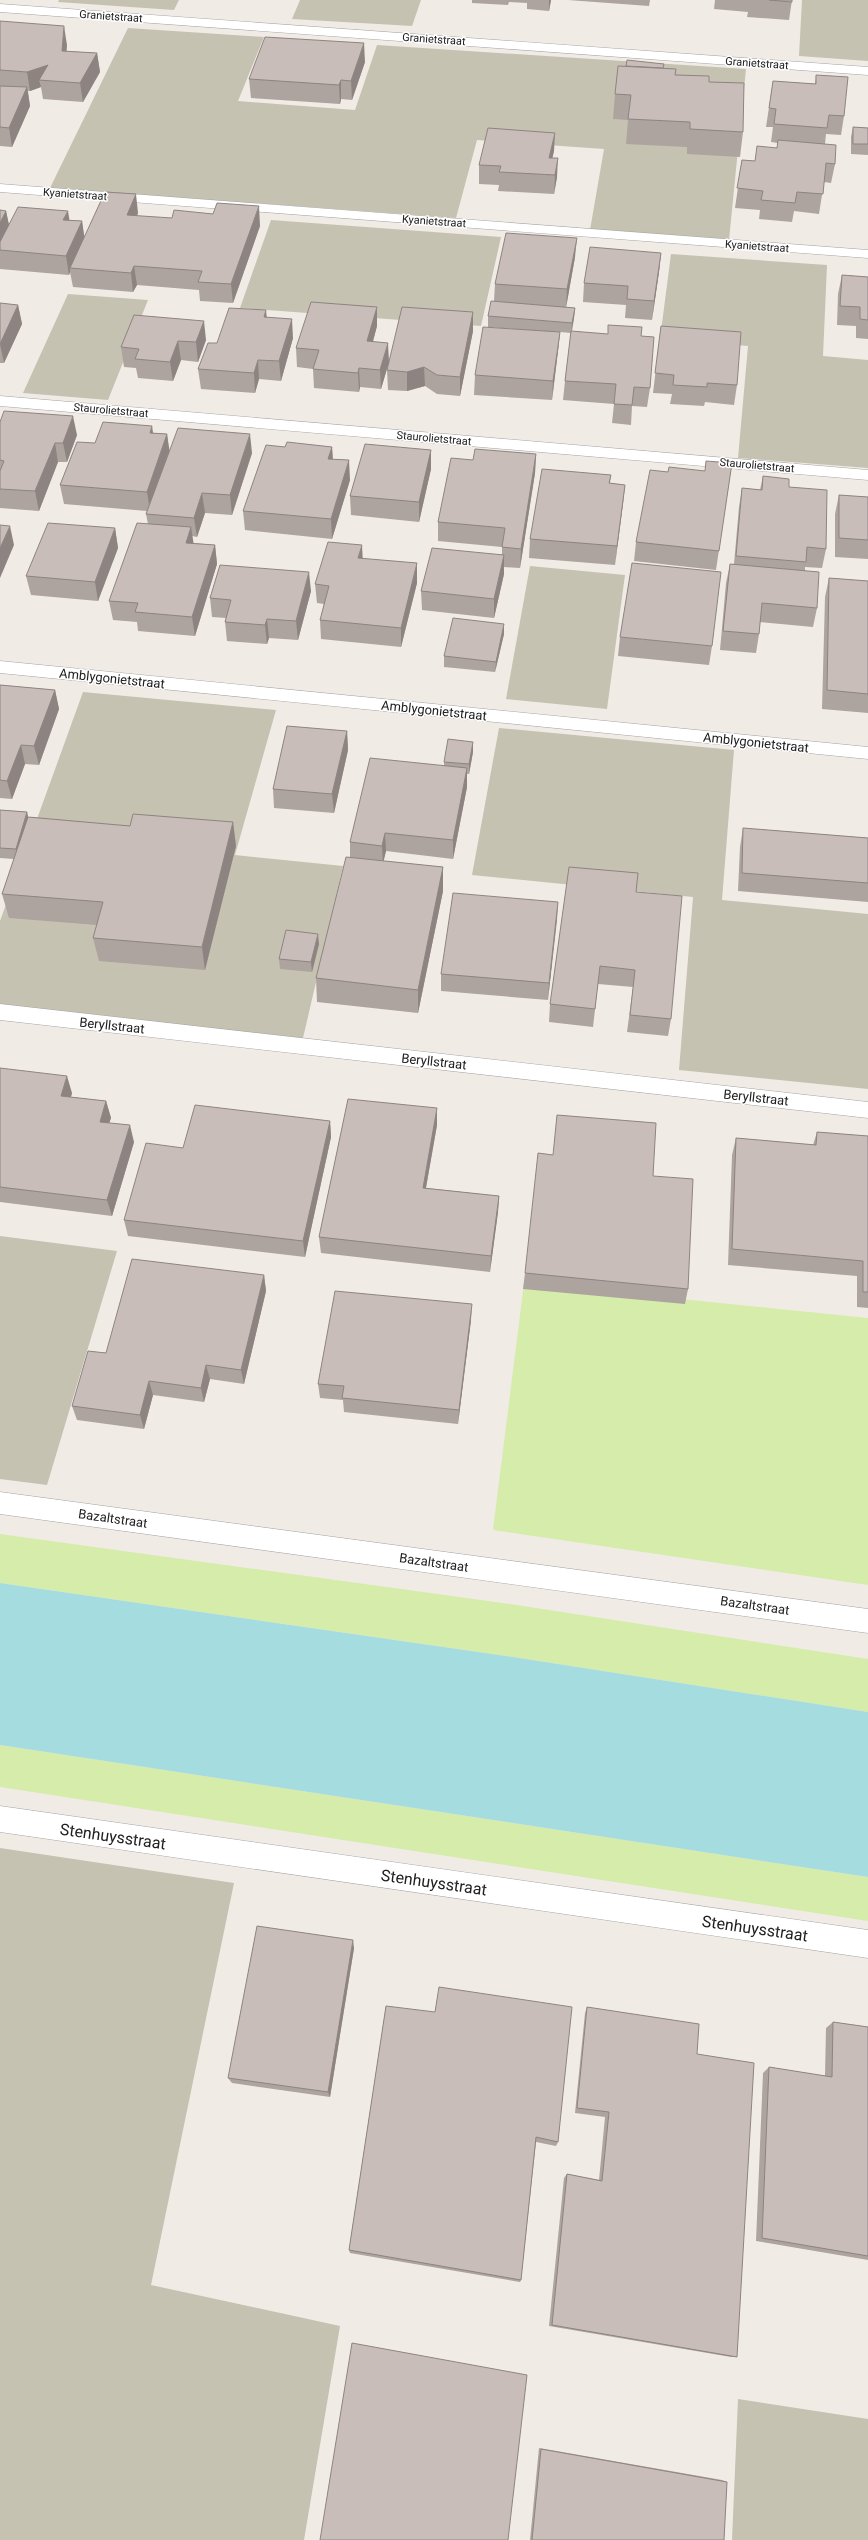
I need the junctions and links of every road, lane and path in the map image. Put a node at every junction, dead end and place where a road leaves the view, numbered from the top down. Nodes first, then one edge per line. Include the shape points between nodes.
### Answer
1 (0, 8) edge
2 (868, 70) edge
3 (0, 188) edge
4 (868, 254) edge
5 (0, 401) edge
6 (868, 475) edge
7 (0, 667) edge
8 (868, 753) edge
9 (0, 1012) edge
10 (868, 1110) edge
11 (0, 1503) edge
12 (868, 1621) edge
13 (0, 1819) edge
14 (868, 1944) edge

1 - 2 street, Granietstraat
3 - 4 street, Kyanietstraat
5 - 6 street, Staurolietstraat
7 - 8 street, Amblygonietstraat
9 - 10 street, Beryllstraat
11 - 12 street, Bazaltstraat
13 - 14 street, Stenhuysstraat

